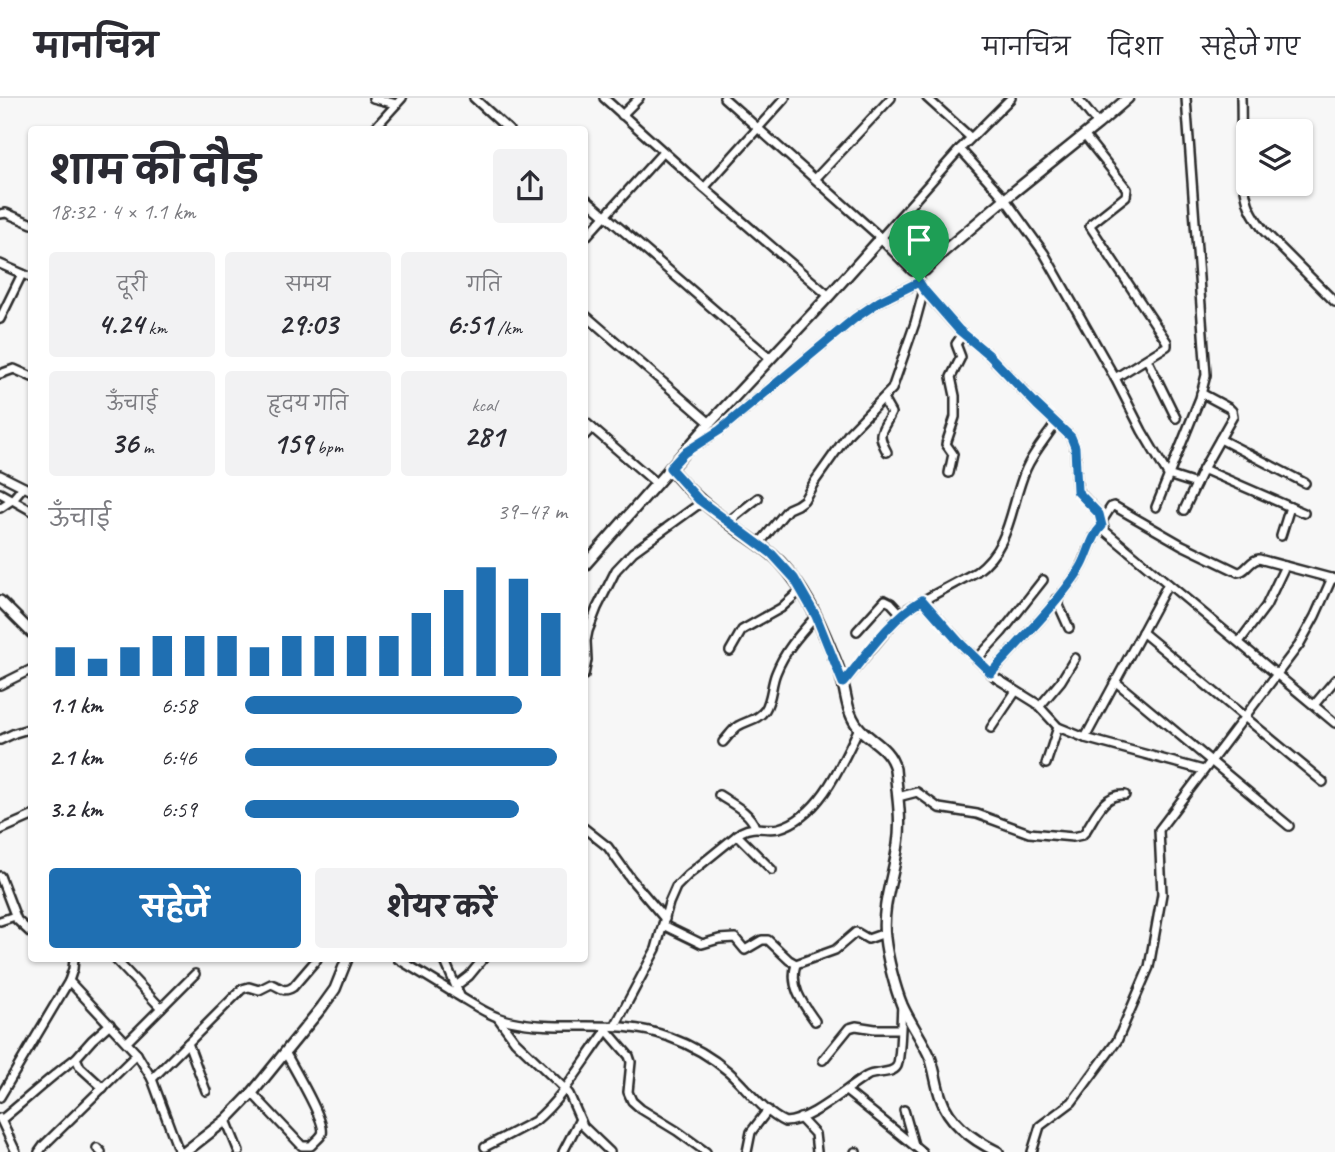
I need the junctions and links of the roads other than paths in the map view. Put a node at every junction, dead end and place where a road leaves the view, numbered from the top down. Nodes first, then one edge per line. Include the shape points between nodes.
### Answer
1 (373, 98) edge
2 (474, 98) edge
3 (604, 98) edge
4 (639, 98) edge
5 (724, 98) edge
6 (785, 98) edge
7 (891, 98) edge
8 (927, 98) edge
9 (1011, 98) edge
10 (1077, 98) edge
11 (1128, 98) edge
12 (1186, 98) edge
13 (1241, 98) edge
14 (399, 101) edge
15 (622, 115) junction
16 (1098, 124) junction
17 (379, 126) edge
18 (505, 126) edge
19 (758, 128) junction
20 (1084, 135) junction
21 (970, 137) junction
22 (960, 149) junction
23 (663, 152) junction
24 (816, 178) junction
25 (704, 188) junction
26 (1004, 199) junction
27 (588, 201) edge
28 (0, 214) edge
29 (605, 216) junction
30 (28, 222) edge
31 (588, 235) edge
32 (881, 238) junction
33 (0, 264) edge
34 (22, 274) junction
35 (28, 276) edge
36 (919, 277) junction
37 (924, 290) junction
38 (829, 296) junction
39 (1335, 302) edge
40 (2, 308) edge
41 (588, 318) edge
42 (0, 319) edge
43 (963, 334) junction
44 (770, 358) junction
45 (1147, 359) junction
46 (0, 373) edge
47 (28, 375) edge
48 (1115, 379) junction
49 (1201, 393) junction
50 (883, 399) junction
51 (1176, 418) dead end
52 (710, 423) junction
53 (1056, 423) junction
54 (588, 424) edge
55 (593, 428) junction
56 (588, 432) edge
57 (1220, 439) junction
58 (887, 452) dead end
59 (684, 453) junction
60 (670, 468) junction
61 (1203, 469) junction
62 (949, 472) dead end
63 (0, 475) edge
64 (1168, 475) junction
65 (1305, 483) dead end
66 (657, 484) junction
67 (1196, 484) junction
68 (23, 487) junction
69 (28, 489) edge
70 (0, 493) edge
71 (758, 498) dead end
72 (12, 500) junction
73 (702, 502) junction
74 (1156, 507) dead end
75 (1290, 507) junction
76 (0, 508) edge
77 (28, 508) edge
78 (1184, 510) dead end
79 (1304, 513) dead end
80 (728, 522) junction
81 (1102, 524) junction
82 (1281, 536) dead end
83 (759, 544) junction
84 (588, 562) edge
85 (1285, 566) junction
86 (1334, 579) edge
87 (1042, 580) dead end
88 (1168, 584) junction
89 (801, 590) junction
90 (1056, 599) junction
91 (922, 600) junction
92 (0, 601) edge
93 (902, 615) junction
94 (816, 616) junction
95 (1069, 628) dead end
96 (28, 629) edge
97 (588, 631) edge
98 (857, 631) dead end
99 (1142, 632) junction
100 (1239, 642) junction
101 (730, 651) dead end
102 (1075, 657) dead end
103 (976, 659) junction
104 (28, 671) edge
105 (991, 673) junction
106 (1278, 674) junction
107 (1335, 680) edge
108 (1116, 682) junction
109 (843, 683) junction
110 (0, 685) edge
111 (1016, 691) junction
112 (1314, 705) junction
113 (1040, 706) junction
114 (1245, 717) junction
115 (1335, 723) edge
116 (1058, 727) junction
117 (991, 728) dead end
118 (28, 729) edge
119 (859, 729) junction
120 (1085, 738) junction
121 (0, 740) edge
122 (723, 742) dead end
123 (1210, 761) junction
124 (1046, 764) dead end
125 (1203, 770) junction
126 (1323, 782) dead end
127 (719, 795) dead end
128 (1125, 795) dead end
129 (898, 797) junction
130 (28, 818) edge
131 (755, 827) junction
132 (1289, 827) dead end
133 (0, 830) edge
134 (588, 831) edge
135 (737, 835) junction
136 (772, 870) dead end
137 (0, 876) edge
138 (2, 890) edge
139 (15, 916) junction
140 (0, 921) edge
141 (664, 922) junction
142 (28, 931) edge
143 (885, 933) junction
144 (74, 962) edge
145 (118, 962) edge
146 (314, 962) edge
147 (346, 962) edge
148 (403, 962) edge
149 (445, 962) edge
150 (482, 962) edge
151 (796, 964) junction
152 (195, 974) dead end
153 (69, 981) junction
154 (456, 986) junction
155 (460, 997) junction
156 (902, 1005) junction
157 (161, 1008) junction
158 (498, 1018) junction
159 (815, 1021) dead end
160 (110, 1024) junction
161 (615, 1026) junction
162 (606, 1029) junction
163 (900, 1029) junction
164 (127, 1042) junction
165 (188, 1043) junction
166 (285, 1052) junction
167 (137, 1054) junction
168 (76, 1058) junction
169 (823, 1060) dead end
170 (152, 1079) junction
171 (103, 1088) junction
172 (564, 1088) junction
173 (206, 1091) dead end
174 (846, 1091) junction
175 (252, 1093) junction
176 (0, 1097) edge
177 (768, 1110) junction
178 (904, 1111) dead end
179 (800, 1118) junction
180 (0, 1119) edge
181 (226, 1120) junction
182 (579, 1121) junction
183 (914, 1145) junction
184 (485, 1147) dead end
185 (979, 1148) edge
186 (191, 1150) edge
187 (16, 1152) edge
188 (39, 1152) edge
189 (179, 1152) edge
190 (239, 1152) edge
191 (563, 1152) edge
192 (610, 1152) edge
193 (706, 1152) edge
194 (747, 1152) edge
195 (817, 1152) edge
196 (922, 1152) edge
197 (998, 1152) edge
198 (1031, 1152) edge

1 - 14 street
2 - 18 street
3 - 15 street
4 - 15 street
5 - 19 street
6 - 19 street
7 - 24 street
8 - 21 street
9 - 21 street
10 - 16 street
11 - 16 street
12 - 49 street via 1206,375
13 - 39 street via 1243,173 1255,219
14 - 17 street
15 - 23 street
16 - 20 street
19 - 24 street
19 - 25 street
20 - 26 street
20 - 45 street via 1127,189 1126,196 1090,226 1167,342
21 - 22 street
22 - 26 street
22 - 32 street
23 - 25 street
23 - 29 street
24 - 32 street
25 - 38 street
26 - 36 street
26 - 48 street via 1044,253
27 - 29 street
28 - 30 street
29 - 31 street
29 - 44 street
32 - 36 street
32 - 38 street
33 - 34 street
34 - 35 street
34 - 40 street
36 - 37 street
36 - 59 street via 855,318 720,430
37 - 43 street
37 - 50 street via 892,389
38 - 44 street
40 - 42 street
41 - 52 street
43 - 53 street
43 - 62 street via 956,344 961,357 950,377 955,407 946,444 953,454
44 - 52 street
45 - 48 street
45 - 51 street
46 - 47 street via 14,369
48 - 64 street
49 - 57 street via 1232,411
49 - 64 street
50 - 58 street via 891,413 881,436
50 - 83 street via 849,433 804,500 788,509
52 - 59 street
53 - 81 street via 1074,444 1077,491 1099,514
53 - 91 street via 1022,477 1008,527 990,560
54 - 55 street
55 - 56 street
55 - 66 street
57 - 61 street
57 - 65 street
59 - 60 street
60 - 66 street
60 - 73 street
61 - 67 street
61 - 75 street
63 - 68 street
64 - 67 street
64 - 74 street
66 - 84 street
67 - 78 street
68 - 69 street
68 - 72 street
70 - 72 street
71 - 80 street
72 - 76 street
72 - 77 street
73 - 80 street
73 - 97 street via 633,552 616,570
75 - 79 street
75 - 82 street
80 - 83 street
81 - 85 street via 1114,506 1238,572 1256,559
81 - 88 street
81 - 90 street via 1080,569
83 - 89 street
85 - 86 street
85 - 100 street via 1266,606
86 - 106 street via 1308,631
87 - 103 street
88 - 99 street
88 - 100 street
89 - 94 street
89 - 101 street via 781,608 742,630
90 - 95 street
90 - 105 street
91 - 93 street
91 - 103 street
92 - 96 street
93 - 98 street via 885,600
93 - 109 street
94 - 109 street
94 - 122 street via 785,653 764,712 737,727
99 - 108 street
99 - 114 street
100 - 106 street
102 - 113 street
103 - 105 street
104 - 110 street
105 - 111 street
106 - 112 street
106 - 114 street
107 - 112 street
108 - 120 street
108 - 123 street
109 - 119 street
111 - 113 street
111 - 117 street
112 - 115 street
113 - 116 street
114 - 123 street
114 - 126 street
116 - 120 street
116 - 124 street
118 - 121 street
119 - 129 street via 893,760
119 - 131 street via 835,778 807,813 779,828
120 - 125 street
123 - 125 street
123 - 132 street
125 - 198 street via 1159,830 1162,894 1149,967 1117,1041 1072,1102 1040,1126
127 - 131 street via 746,814
128 - 129 street via 1105,802 1077,837 1029,833 977,814 939,808 916,792
129 - 143 street via 900,830 885,905
130 - 133 street
131 - 135 street
134 - 141 street via 608,847
135 - 136 street
135 - 141 street via 676,887
137 - 138 street
138 - 139 street
139 - 140 street
139 - 142 street
141 - 151 street via 702,944 735,938 745,950 768,940
141 - 161 street via 656,949
143 - 151 street via 868,940 856,932 835,950
143 - 156 street
144 - 153 street
145 - 157 street
146 - 165 street via 288,991 271,984 259,990 245,987
147 - 166 street via 335,989
148 - 155 street
149 - 154 street
150 - 154 street
151 - 159 street via 797,991
152 - 157 street
153 - 160 street
153 - 176 street
154 - 155 street
155 - 158 street
156 - 163 street
156 - 185 street via 929,1056 946,1110
157 - 164 street
158 - 162 street
158 - 172 street
160 - 164 street
160 - 168 street
161 - 162 street
161 - 177 street via 651,1030 696,1049 728,1071
162 - 172 street
162 - 193 street via 629,1056 632,1101
163 - 169 street via 849,1028
163 - 174 street via 896,1069 870,1074
164 - 167 street
165 - 170 street
165 - 173 street
166 - 175 street
166 - 175 street via 317,1113 321,1136 311,1146 302,1146
167 - 170 street
167 - 171 street
168 - 171 street
168 - 180 street
170 - 189 street
171 - 188 street
172 - 182 street
172 - 184 street via 535,1121
174 - 179 street
174 - 183 street
175 - 181 street
177 - 179 street via 785,1122
177 - 194 street via 751,1132
178 - 183 street
179 - 195 street via 815,1134
180 - 187 street
181 - 186 street
181 - 190 street
182 - 191 street
182 - 192 street
183 - 196 street
185 - 197 street

